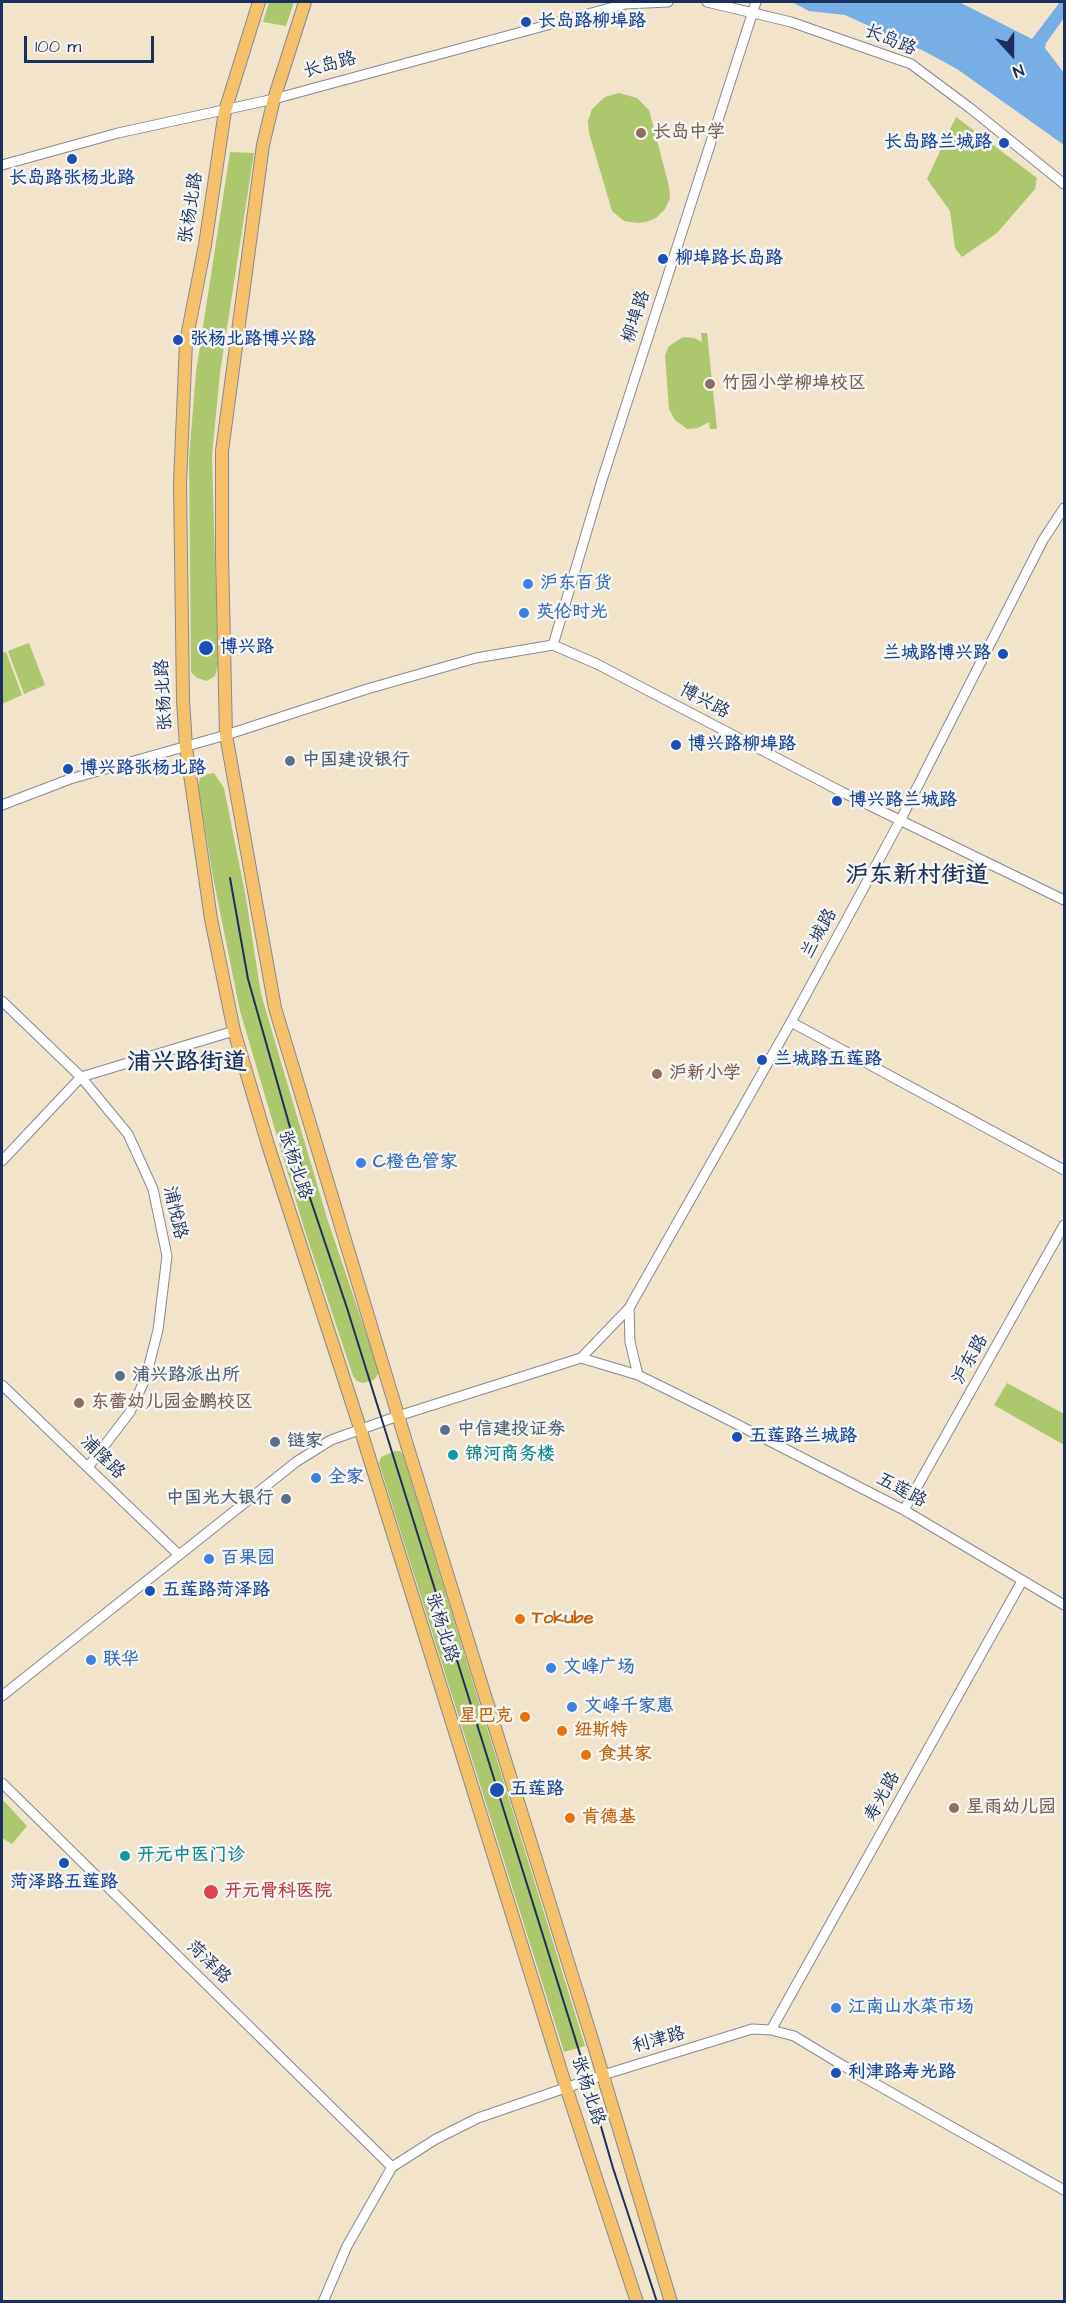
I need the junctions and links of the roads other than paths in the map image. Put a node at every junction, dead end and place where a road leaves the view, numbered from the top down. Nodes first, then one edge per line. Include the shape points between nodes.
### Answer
1 (259, 2) edge
2 (305, 2) edge
3 (668, 2) edge
4 (707, 2) edge
5 (756, 2) edge
6 (754, 13) junction
7 (274, 99) junction
8 (225, 111) junction
9 (2, 165) edge
10 (1065, 184) edge
11 (1065, 508) edge
12 (553, 645) junction
13 (226, 735) junction
14 (186, 747) junction
15 (2, 805) edge
16 (901, 819) junction
17 (1065, 900) edge
18 (2, 1001) edge
19 (790, 1022) junction
20 (234, 1031) junction
21 (81, 1077) junction
22 (2, 1161) edge
23 (1065, 1170) edge
24 (1065, 1225) edge
25 (629, 1308) junction
26 (581, 1358) junction
27 (638, 1375) junction
28 (2, 1385) edge
29 (398, 1416) junction
30 (360, 1428) junction
31 (88, 1467) junction
32 (904, 1510) junction
33 (179, 1555) junction
34 (1022, 1581) junction
35 (1065, 1605) edge
36 (2, 1696) edge
37 (2, 1783) edge
38 (771, 2030) junction
39 (603, 2075) junction
40 (566, 2087) junction
41 (392, 2167) junction
42 (1065, 2190) edge
43 (323, 2301) edge
44 (637, 2301) edge
45 (671, 2301) edge

1 - 8 main road, 张杨北路
2 - 7 main road, 张杨北路
3 - 7 street, 长岛路 via 625,4
4 - 6 street, 长岛路
5 - 6 street, 柳埠路
6 - 10 street, 长岛路 via 791,21 911,64
6 - 12 street, 柳埠路 via 602,480
7 - 8 street, 长岛路
7 - 13 main road, 张杨北路 via 263,144 222,451
8 - 9 street, 长岛路 via 118,133
8 - 14 main road, 张杨北路 via 186,342 180,483
11 - 16 street, 兰城路 via 1043,540
12 - 13 street via 476,658
12 - 16 street, 博兴路
13 - 14 street
13 - 29 main road, 张杨北路 via 274,1008
14 - 15 street via 70,779
14 - 20 main road, 张杨北路 via 211,919
16 - 17 street, 博兴路
16 - 19 street, 兰城路
18 - 21 street, 浦悦路
19 - 23 street
19 - 25 street, 兰城路
20 - 21 street
20 - 30 main road, 张杨北路
21 - 22 street
21 - 31 street, 浦悦路 via 128,1134 153,1189 167,1256 158,1330 146,1377 130,1412
24 - 32 street, 沪东路
25 - 26 street, 兰城路
25 - 27 street via 630,1342
26 - 27 street, 五莲路
26 - 29 street
27 - 32 street, 五莲路
28 - 31 street, 浦隆路
29 - 30 street
29 - 39 main road, 张杨北路
30 - 33 street via 296,1462
30 - 40 main road, 张杨北路
31 - 33 street, 浦隆路
32 - 34 street, 五莲路
33 - 36 street
34 - 35 street, 五莲路
34 - 38 street, 寿光路
37 - 41 street, 菏泽路
38 - 39 street, 利津路 via 752,2029
38 - 42 street, 利津路 via 795,2036
39 - 40 street, 利津路
39 - 45 main road, 张杨北路
40 - 41 street, 利津路 via 478,2118
40 - 44 main road, 张杨北路
41 - 43 street, 利津路 via 347,2246

